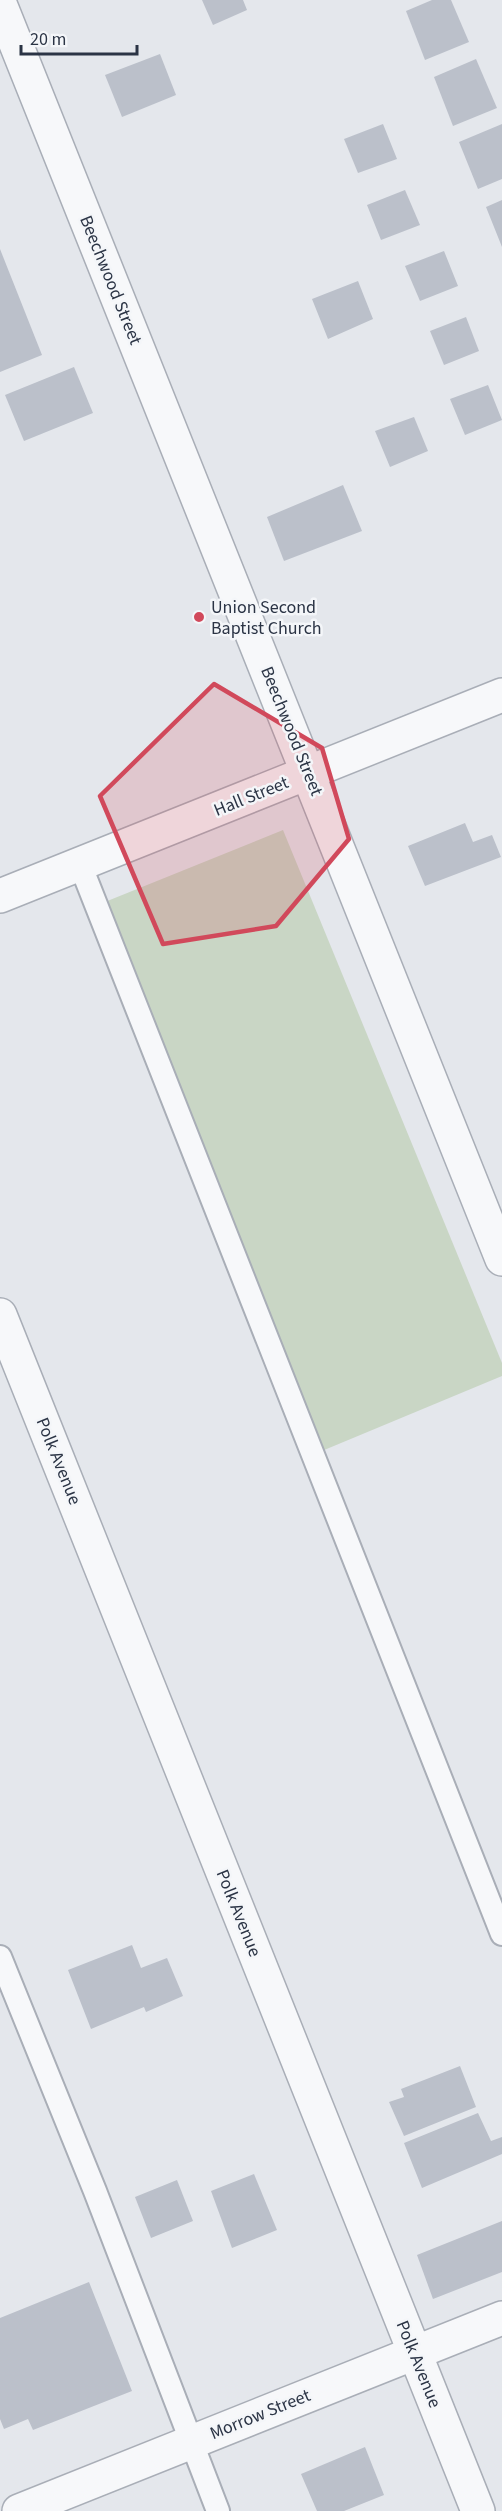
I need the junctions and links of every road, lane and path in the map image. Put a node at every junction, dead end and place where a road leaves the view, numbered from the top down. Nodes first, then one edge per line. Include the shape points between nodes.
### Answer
1 (0, 4) edge
2 (502, 695) edge
3 (309, 773) junction
4 (80, 864) junction
5 (0, 896) edge
6 (502, 1259) edge
7 (0, 1315) edge
8 (502, 1934) edge
9 (0, 1957) edge
10 (502, 2318) edge
11 (414, 2352) junction
12 (190, 2442) junction
13 (19, 2511) edge
14 (218, 2511) edge
15 (478, 2511) edge

1 - 3 street, Beechwood Street
2 - 3 street, Hall Street
3 - 4 street, Hall Street
3 - 6 street, Beechwood Street
4 - 5 street, Hall Street
4 - 8 lane
7 - 11 street, Polk Avenue
9 - 12 lane via 95,2191
10 - 11 street, Morrow Street
11 - 12 street, Morrow Street
11 - 15 street, Polk Avenue
12 - 13 street, Morrow Street
12 - 14 lane

